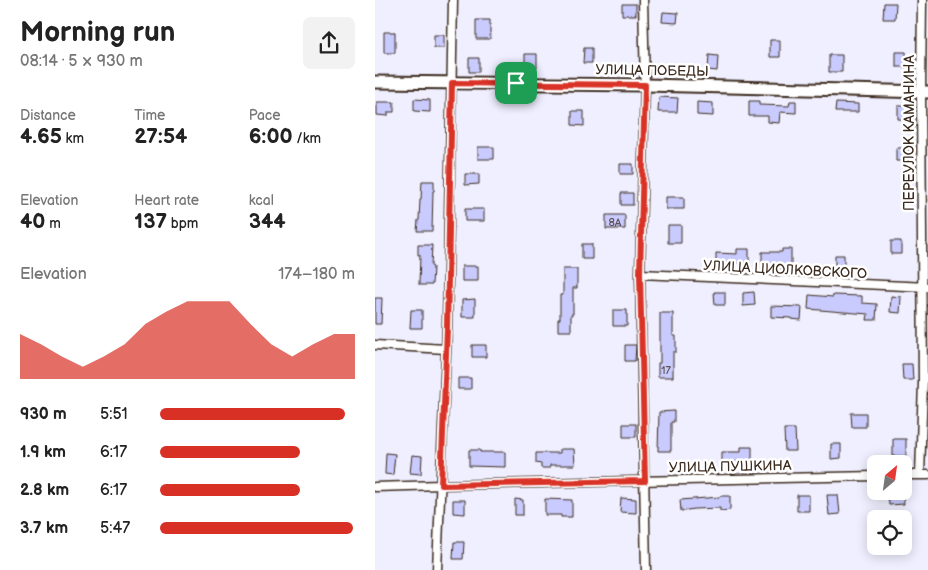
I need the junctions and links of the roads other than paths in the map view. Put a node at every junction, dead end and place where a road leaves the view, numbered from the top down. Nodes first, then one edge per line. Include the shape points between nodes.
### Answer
1 (453, 0) edge
2 (643, 0) edge
3 (922, 0) edge
4 (375, 82) edge
5 (452, 83) junction
6 (645, 85) junction
7 (924, 92) edge
8 (640, 274) junction
9 (925, 287) edge
10 (375, 345) edge
11 (446, 349) junction
12 (924, 475) edge
13 (867, 476) edge
14 (645, 481) junction
15 (441, 485) junction
16 (375, 487) edge
17 (437, 570) edge
18 (646, 570) edge

1 - 5 street
2 - 6 street
3 - 7 street, ПЕРЕУЛОК КАМАНИНА
4 - 5 street, УЛИЦА ПОБЕДЫ
5 - 6 street, УЛИЦА ПОБЕДЫ
5 - 11 street
6 - 7 street, УЛИЦА ПОБЕДЫ
6 - 8 street
7 - 9 street, ПЕРЕУЛОК КАМАНИНА
8 - 9 street, УЛИЦА ЦИОЛКОВСКОГО
8 - 14 street
9 - 12 street, ПЕРЕУЛОК КАМАНИНА
10 - 11 street
11 - 15 street
13 - 14 street, УЛИЦА ПУШКИНА
14 - 15 street, УЛИЦА ПУШКИНА
14 - 18 street
15 - 16 street, УЛИЦА ПУШКИНА
15 - 17 street

